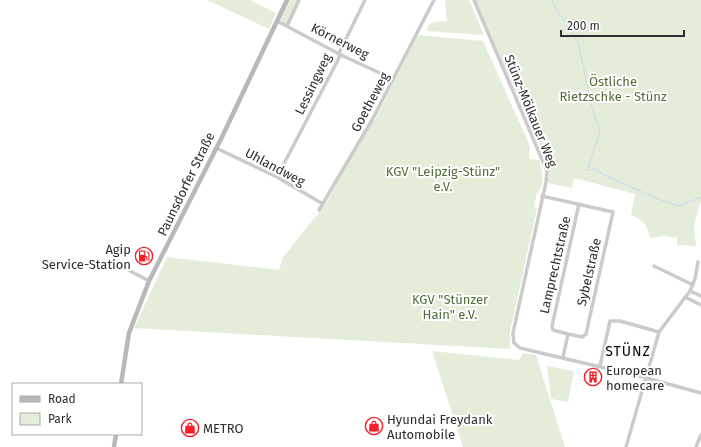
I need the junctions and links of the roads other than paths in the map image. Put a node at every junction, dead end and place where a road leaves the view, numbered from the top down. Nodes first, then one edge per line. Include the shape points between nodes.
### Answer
1 (287, 0) edge
2 (299, 0) edge
3 (365, 0) edge
4 (434, 0) edge
5 (474, 0) edge
6 (277, 21) junction
7 (287, 26) junction
8 (339, 53) junction
9 (393, 79) junction
10 (216, 148) junction
11 (277, 177) junction
12 (542, 196) junction
13 (323, 204) junction
14 (579, 204) junction
15 (319, 210) dead end
16 (698, 262) dead end
17 (117, 264) dead end
18 (654, 266) dead end
19 (149, 281) junction
20 (693, 285) junction
21 (690, 291) junction
22 (701, 296) edge
23 (685, 297) junction
24 (701, 305) edge
25 (659, 332) junction
26 (568, 334) junction
27 (563, 357) junction
28 (600, 366) junction
29 (646, 377) junction
30 (121, 383) edge
31 (701, 393) edge
32 (116, 435) edge
33 (116, 435) edge
34 (701, 435) edge
35 (114, 447) edge
36 (118, 447) edge
37 (626, 447) edge
38 (696, 447) edge

1 - 6 main road, Paunsdorfer Straße
2 - 7 street
3 - 8 street, Lessingweg
4 - 9 street, Goetheweg
5 - 12 street, Stünz-Mölkauer Weg via 543,161 547,176
6 - 7 street, Körnerweg
6 - 10 main road, Paunsdorfer Straße
7 - 8 street, Körnerweg
8 - 9 street, Körnerweg
8 - 11 street, Lessingweg via 339,58
9 - 13 street, Goetheweg via 356,150
10 - 11 street, Uhlandweg
10 - 19 main road, Paunsdorfer Straße
11 - 13 street, Uhlandweg
12 - 14 street
12 - 27 street, Stünz-Mölkauer Weg via 513,333 514,343 520,348
13 - 15 street, Goetheweg
14 - 26 street, Lamprechtstraße via 552,326 553,330
14 - 26 street, Sybelstraße via 613,212 584,336
16 - 20 street
17 - 19 street
18 - 20 street
19 - 30 main road, Paunsdorfer Straße via 129,333
20 - 21 street
21 - 22 street
21 - 23 street
23 - 24 street
23 - 25 street
25 - 28 street via 620,321 610,321
25 - 29 street
26 - 27 street
27 - 28 street
28 - 29 street
29 - 31 street
29 - 37 street
32 - 35 main road
33 - 36 main road
34 - 38 street

